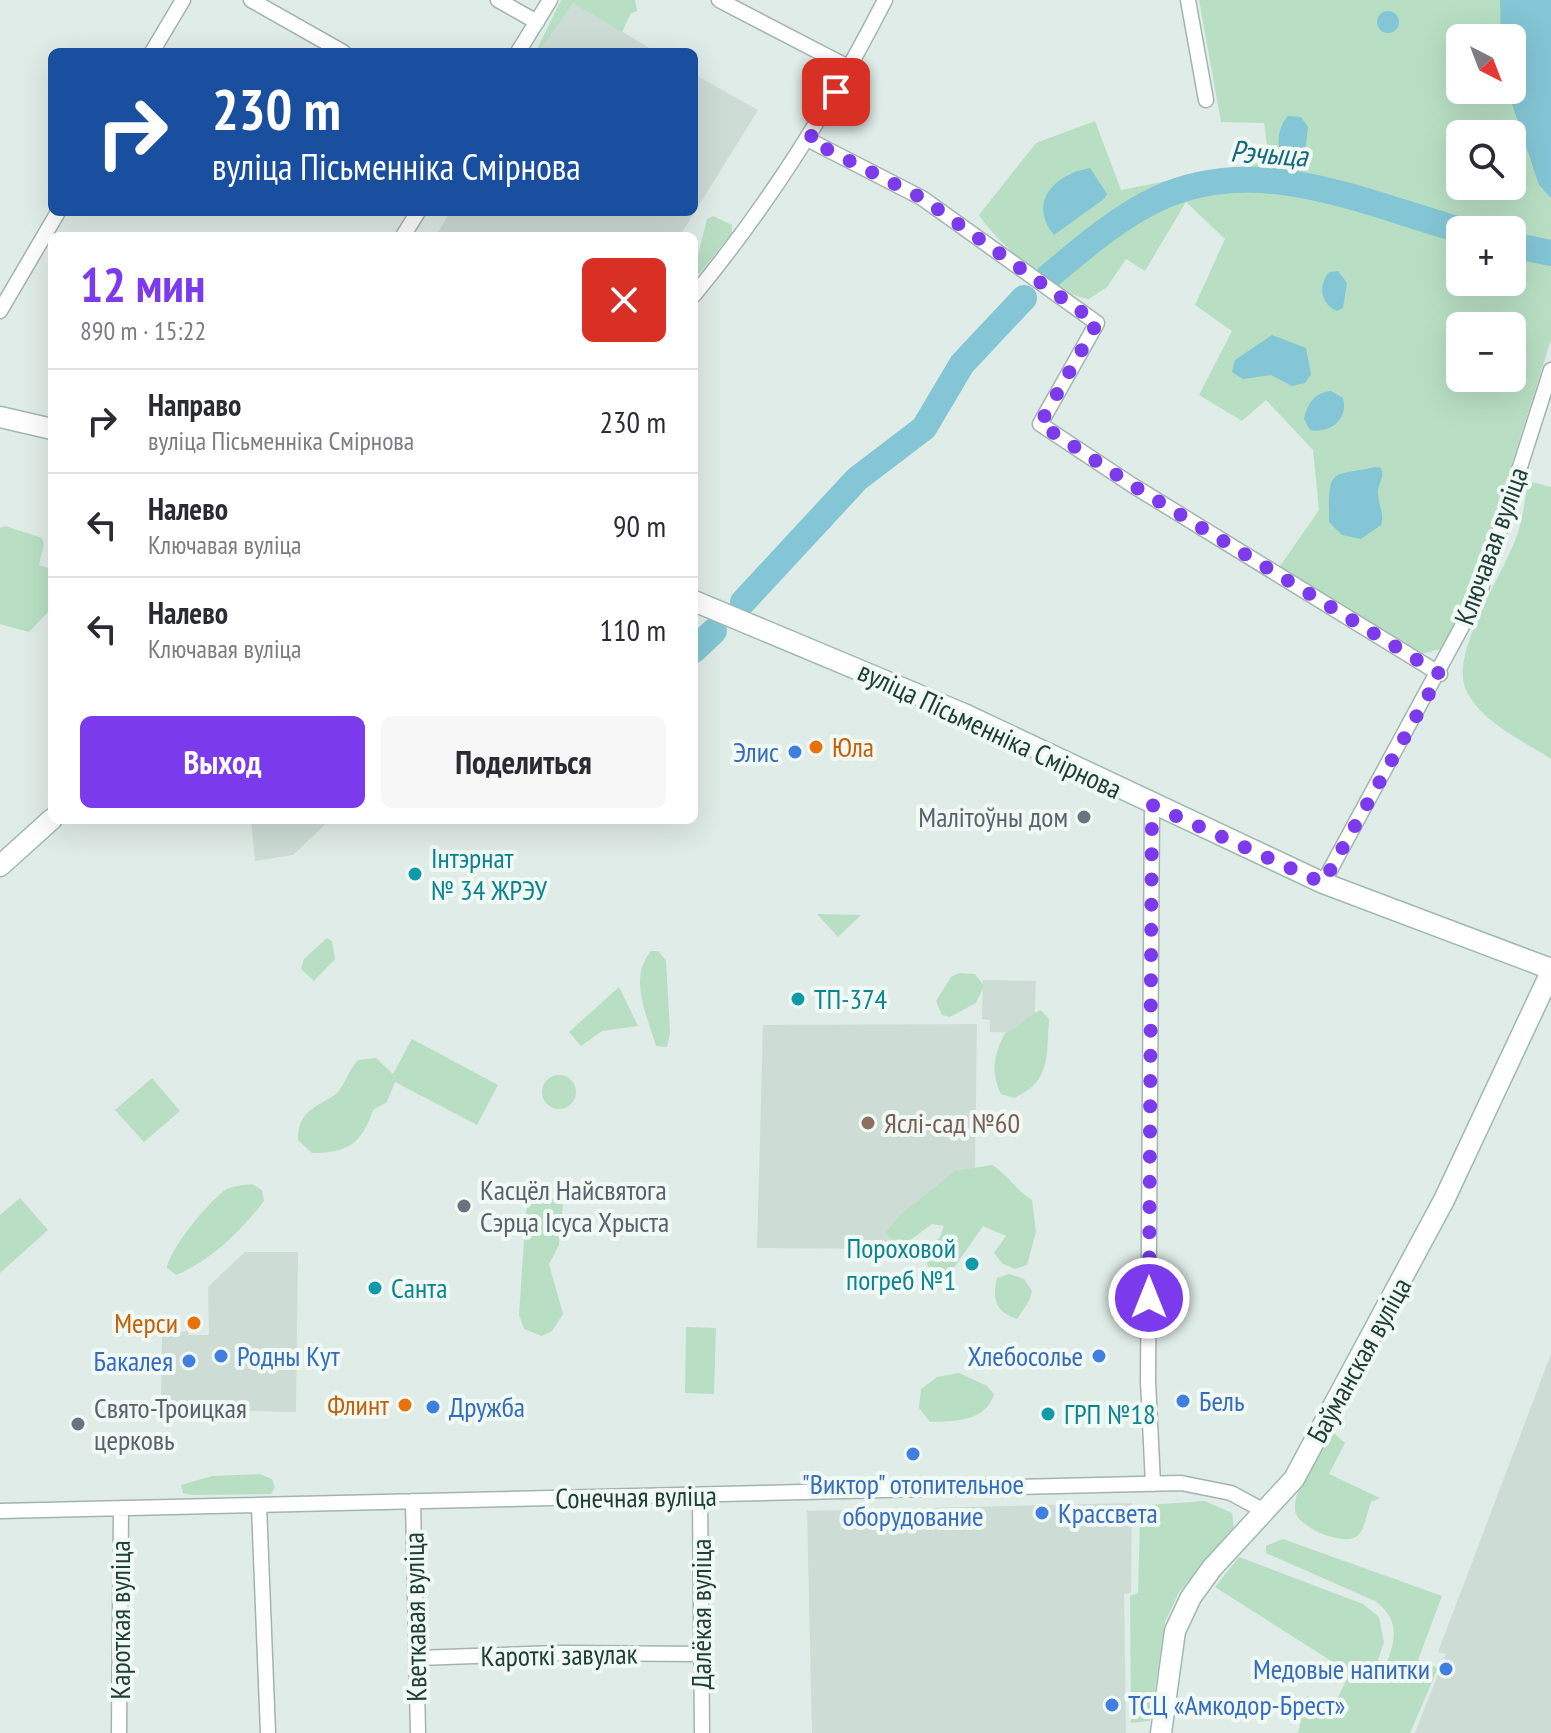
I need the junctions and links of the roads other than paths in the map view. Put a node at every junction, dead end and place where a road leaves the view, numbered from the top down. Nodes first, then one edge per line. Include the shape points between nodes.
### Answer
1 (183, 0) edge
2 (251, 0) edge
3 (498, 0) edge
4 (550, 0) edge
5 (719, 0) edge
6 (885, 0) edge
7 (1188, 0) edge
8 (537, 22) junction
9 (154, 48) edge
10 (336, 48) edge
11 (521, 48) edge
12 (850, 68) junction
13 (1206, 100) dead end
14 (809, 140) junction
15 (56, 216) edge
16 (698, 290) edge
17 (0, 311) edge
18 (1551, 370) edge
19 (0, 417) edge
20 (48, 428) edge
21 (698, 603) edge
22 (1440, 674) junction
23 (1152, 805) junction
24 (48, 823) edge
25 (0, 866) edge
26 (1323, 883) junction
27 (1551, 970) edge
28 (1153, 1484) junction
29 (700, 1496) junction
30 (413, 1501) junction
31 (259, 1506) junction
32 (121, 1508) junction
33 (0, 1511) edge
34 (1266, 1512) junction
35 (702, 1654) junction
36 (417, 1658) junction
37 (119, 1733) edge
38 (268, 1733) edge
39 (418, 1733) edge
40 (702, 1733) edge
41 (1161, 1733) edge

1 - 9 street
2 - 10 street
3 - 8 street
4 - 8 street
5 - 12 street
6 - 12 street
7 - 13 street
8 - 11 street
12 - 14 street
14 - 16 street
14 - 22 street via 922,198 1097,323 1040,424
15 - 17 street
18 - 22 street, Ключавая вуліца via 1479,595
19 - 20 main road
21 - 23 main road, вуліца Пісьменніка Смірнова via 964,714
22 - 26 street, Ключавая вуліца
23 - 26 main road, вуліца Пісьменніка Смірнова
23 - 28 street via 1148,1381
24 - 25 main road
26 - 27 main road, вуліца Пісьменніка Смірнова
27 - 34 main road, Баўманская вуліца via 1419,1250 1294,1479
28 - 29 street, Сонечная вуліца
28 - 34 street, Сонечная вуліца via 1203,1486 1231,1493
29 - 30 street, Сонечная вуліца
29 - 35 street, Далёкая вуліца
30 - 31 street, Сонечная вуліца
30 - 36 street, Кветкавая вуліца
31 - 32 street, Сонечная вуліца
31 - 38 street
32 - 33 street, Сонечная вуліца
32 - 37 street, Кароткая вуліца
34 - 41 main road, Баўманская вуліца via 1191,1597 1175,1631
35 - 36 street, Кароткі завулак
35 - 40 street, Далёкая вуліца
36 - 39 street, Кветкавая вуліца

